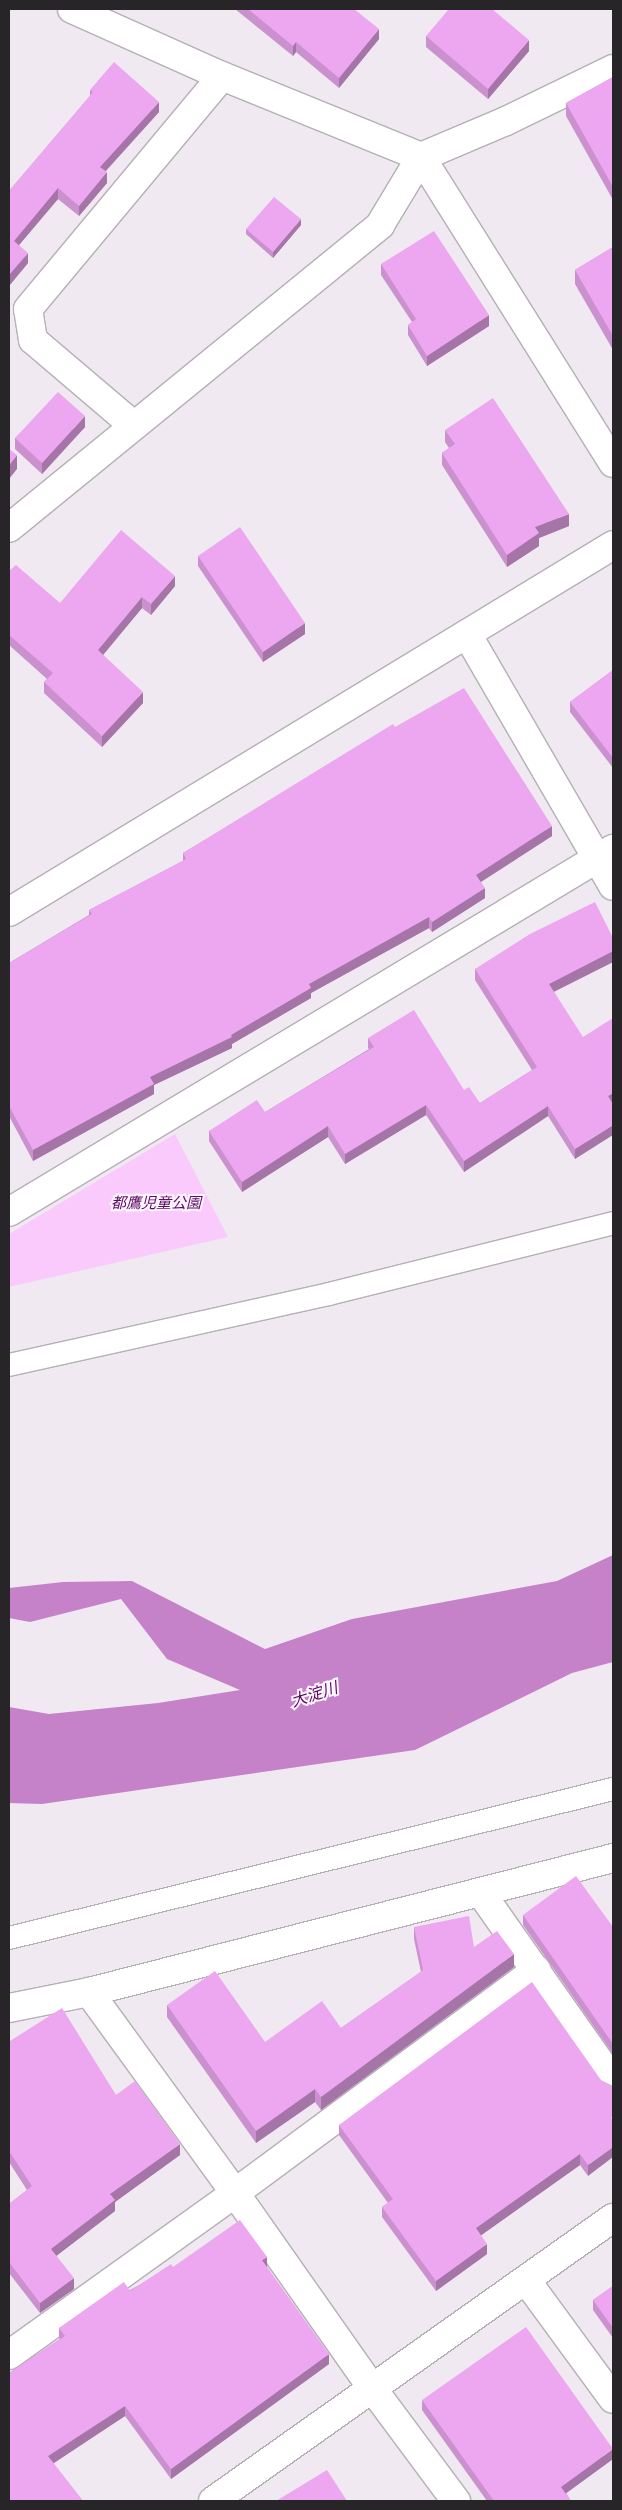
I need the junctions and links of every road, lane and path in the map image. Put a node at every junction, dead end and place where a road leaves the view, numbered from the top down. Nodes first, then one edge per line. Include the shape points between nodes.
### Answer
1 (72, 9) edge
2 (613, 69) edge
3 (222, 76) junction
4 (421, 157) junction
5 (134, 425) junction
6 (613, 463) edge
7 (9, 528) edge
8 (613, 545) edge
9 (467, 634) junction
10 (605, 854) edge
11 (613, 886) edge
12 (9, 912) edge
13 (9, 1212) edge
14 (613, 1223) edge
15 (9, 1365) edge
16 (613, 1789) edge
17 (613, 1858) edge
18 (481, 1893) junction
19 (9, 1938) edge
20 (536, 1970) junction
21 (89, 1992) junction
22 (9, 2008) edge
23 (613, 2081) edge
24 (236, 2193) junction
25 (613, 2218) edge
26 (526, 2280) junction
27 (9, 2355) edge
28 (372, 2388) junction
29 (613, 2399) edge
30 (223, 2498) edge
31 (456, 2501) edge

1 - 3 street
2 - 4 street via 557,93 506,121
3 - 4 street
3 - 5 street via 28,309 33,340
4 - 5 street via 380,225
4 - 6 street
5 - 7 street
8 - 9 street
9 - 10 street
9 - 12 street
10 - 11 street
10 - 13 street
14 - 15 lane via 329,1294
16 - 19 lane
17 - 18 street
18 - 20 street
18 - 21 street
20 - 23 street
20 - 24 street
21 - 22 street
21 - 24 street
24 - 27 street
24 - 28 street
25 - 26 street
26 - 28 street
26 - 29 street
28 - 30 street
28 - 31 street

